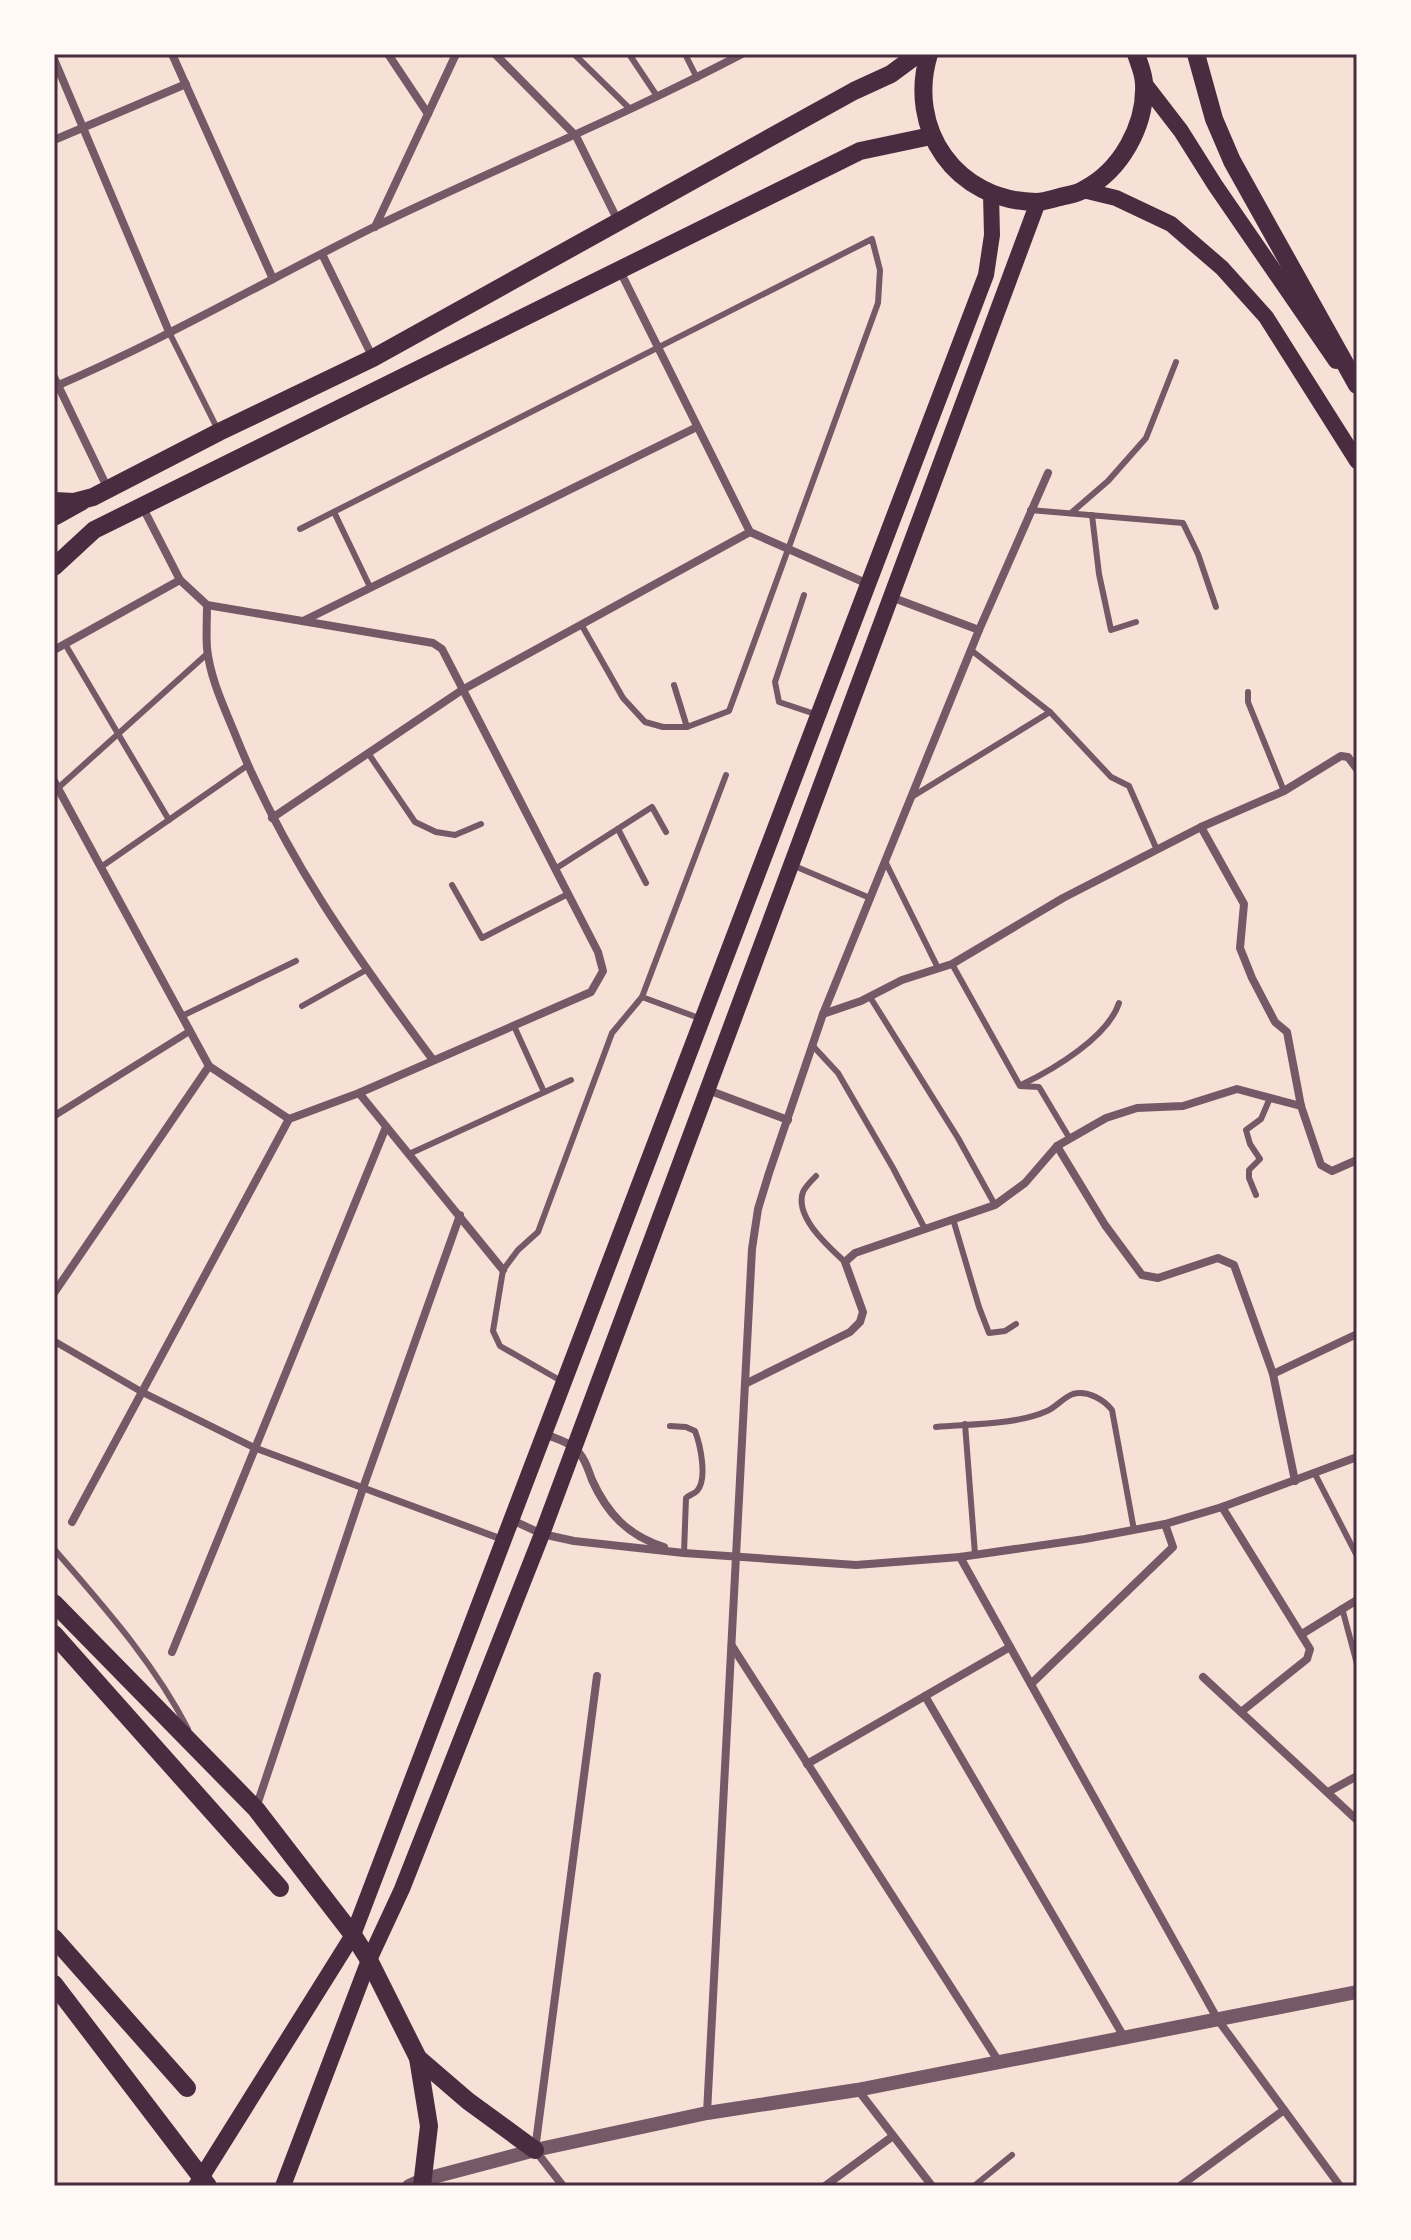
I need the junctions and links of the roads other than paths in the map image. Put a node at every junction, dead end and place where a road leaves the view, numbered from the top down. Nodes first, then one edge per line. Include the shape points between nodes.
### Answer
1 (172, 54) edge
2 (388, 54) edge
3 (456, 54) edge
4 (495, 54) edge
5 (574, 54) edge
6 (629, 54) edge
7 (685, 54) edge
8 (742, 54) edge
9 (918, 54) edge
10 (929, 54) edge
11 (1136, 54) edge
12 (1196, 54) edge
13 (54, 59) edge
14 (697, 78) junction
15 (1144, 83) junction
16 (186, 84) junction
17 (657, 96) junction
18 (630, 109) junction
19 (428, 114) junction
20 (83, 127) junction
21 (576, 136) junction
22 (931, 136) junction
23 (54, 140) edge
24 (1083, 190) junction
25 (991, 194) junction
26 (1038, 202) junction
27 (618, 221) junction
28 (375, 227) junction
29 (322, 254) junction
30 (620, 271) junction
31 (273, 279) junction
32 (170, 334) junction
33 (658, 347) junction
34 (373, 358) junction
35 (1176, 362) dead end
36 (55, 383) edge
37 (1357, 385) edge
38 (1357, 392) edge
39 (697, 427) junction
40 (219, 432) junction
41 (1357, 461) edge
42 (1048, 473) dead end
43 (108, 489) junction
44 (83, 500) junction
45 (54, 501) edge
46 (142, 507) junction
47 (1030, 510) junction
48 (334, 512) junction
49 (1070, 514) junction
50 (1092, 515) junction
51 (54, 517) edge
52 (300, 529) dead end
53 (750, 532) junction
54 (86, 535) junction
55 (54, 549) edge
56 (788, 549) junction
57 (54, 567) edge
58 (180, 580) junction
59 (868, 584) junction
60 (370, 587) junction
61 (804, 595) dead end
62 (891, 597) junction
63 (207, 605) junction
64 (1216, 607) dead end
65 (302, 621) junction
66 (1136, 622) dead end
67 (581, 624) junction
68 (979, 630) junction
69 (65, 644) junction
70 (54, 650) edge
71 (971, 650) junction
72 (208, 653) junction
73 (674, 685) dead end
74 (462, 690) junction
75 (1248, 692) dead end
76 (1050, 712) junction
77 (818, 715) junction
78 (687, 727) junction
79 (119, 734) junction
80 (368, 753) junction
81 (248, 765) junction
82 (1357, 769) edge
83 (726, 775) dead end
84 (56, 784) edge
85 (1284, 791) junction
86 (910, 798) junction
87 (272, 818) junction
88 (169, 820) junction
89 (481, 824) dead end
90 (1201, 827) junction
91 (618, 829) junction
92 (666, 832) dead end
93 (1157, 850) junction
94 (885, 861) junction
95 (791, 865) junction
96 (101, 867) junction
97 (555, 869) junction
98 (646, 883) dead end
99 (452, 885) dead end
100 (568, 894) junction
101 (870, 898) junction
102 (296, 961) dead end
103 (952, 964) junction
104 (938, 968) junction
105 (366, 970) junction
106 (642, 997) junction
107 (870, 997) junction
108 (1119, 1003) dead end
109 (302, 1006) dead end
110 (823, 1014) junction
111 (182, 1016) junction
112 (702, 1020) junction
113 (514, 1026) junction
114 (190, 1031) junction
115 (812, 1045) junction
116 (433, 1060) junction
117 (209, 1066) junction
118 (571, 1080) dead end
119 (1020, 1086) junction
120 (708, 1090) junction
121 (544, 1092) junction
122 (359, 1093) junction
123 (1270, 1098) junction
124 (1301, 1106) junction
125 (54, 1115) edge
126 (289, 1119) junction
127 (788, 1120) junction
128 (386, 1127) junction
129 (1070, 1139) junction
130 (1057, 1146) junction
131 (409, 1154) junction
132 (1357, 1160) edge
133 (816, 1176) dead end
134 (1256, 1195) dead end
135 (995, 1205) junction
136 (460, 1215) junction
137 (953, 1219) junction
138 (925, 1229) junction
139 (845, 1262) junction
140 (503, 1270) junction
141 (54, 1293) edge
142 (1016, 1324) dead end
143 (1357, 1334) edge
144 (54, 1341) edge
145 (1273, 1374) junction
146 (564, 1382) junction
147 (745, 1384) junction
148 (142, 1392) junction
149 (965, 1424) junction
150 (670, 1426) dead end
151 (936, 1427) dead end
152 (545, 1434) junction
153 (573, 1447) junction
154 (255, 1448) junction
155 (1357, 1457) edge
156 (1315, 1474) junction
157 (1295, 1481) junction
158 (363, 1488) junction
159 (1222, 1507) junction
160 (512, 1520) junction
161 (72, 1522) dead end
162 (1165, 1524) junction
163 (1134, 1530) junction
164 (542, 1534) junction
165 (504, 1540) junction
166 (54, 1549) edge
167 (684, 1553) junction
168 (975, 1554) junction
169 (736, 1556) junction
170 (1357, 1556) edge
171 (960, 1557) junction
172 (1357, 1600) edge
173 (54, 1603) edge
174 (1342, 1608) junction
175 (54, 1634) edge
176 (1302, 1634) junction
177 (731, 1645) junction
178 (1010, 1647) junction
179 (172, 1652) dead end
180 (1357, 1664) edge
181 (597, 1676) dead end
182 (1203, 1677) dead end
183 (1031, 1684) junction
184 (925, 1696) junction
185 (1241, 1712) junction
186 (200, 1753) junction
187 (807, 1764) junction
188 (1357, 1776) edge
189 (1328, 1792) junction
190 (256, 1809) junction
191 (1357, 1820) edge
192 (280, 1888) dead end
193 (353, 1935) junction
194 (54, 1938) edge
195 (369, 1960) junction
196 (54, 1984) edge
197 (1357, 1992) edge
198 (1218, 2020) junction
199 (1125, 2038) junction
200 (418, 2058) junction
201 (999, 2062) junction
202 (187, 2088) dead end
203 (857, 2090) junction
204 (1284, 2110) junction
205 (707, 2113) junction
206 (893, 2136) junction
207 (535, 2150) junction
208 (1012, 2155) dead end
209 (202, 2183) edge
210 (1338, 2183) edge
211 (418, 2184) edge
212 (283, 2186) edge
213 (563, 2186) edge
214 (825, 2186) edge
215 (932, 2186) edge
216 (974, 2186) edge
217 (1180, 2186) edge
218 (1327, 2186) edge

1 - 16 street
2 - 19 street
3 - 19 street
4 - 21 street
5 - 18 lane
6 - 17 lane
7 - 14 lane
8 - 14 street
9 - 27 main road via 891,74
10 - 22 main road via 922,75 922,106
11 - 15 main road
12 - 37 main road via 1232,161
13 - 20 street
14 - 17 street
15 - 24 main road via 1139,126 1117,164
15 - 38 main road
16 - 20 street
16 - 31 street
17 - 18 street
18 - 21 street
19 - 28 street
20 - 23 street
20 - 32 street
21 - 27 street
21 - 28 street
22 - 25 main road via 956,171
22 - 30 main road via 860,151
24 - 26 main road
24 - 41 main road via 1116,198 1171,224 1222,268 1266,317
25 - 26 main road
25 - 59 main road via 986,275
26 - 62 main road
27 - 34 main road
28 - 29 street
29 - 31 street
29 - 34 street
30 - 33 street
30 - 46 main road
31 - 32 street
32 - 36 street
32 - 40 lane
33 - 39 street
33 - 48 lane
33 - 56 lane via 872,239 880,270 878,303
34 - 40 main road
35 - 49 lane via 1146,438
36 - 43 street
39 - 53 street
39 - 60 street
40 - 43 main road
42 - 47 street
43 - 44 main road
44 - 45 main road
44 - 51 main road
46 - 54 main road
46 - 58 street
47 - 49 lane
47 - 68 street
48 - 52 lane
48 - 60 lane
49 - 50 lane
50 - 64 lane via 1183,523
50 - 66 lane via 1111,630
53 - 56 street
53 - 67 street
54 - 55 main road
54 - 57 main road
56 - 59 street
56 - 78 lane via 729,711
58 - 63 street
58 - 69 street
59 - 77 main road
60 - 65 street
61 - 77 lane via 775,691 779,702
62 - 68 street
62 - 95 main road
63 - 65 street
63 - 72 street
65 - 74 street via 433,643 442,649
67 - 74 street
67 - 78 lane via 623,698 645,722
68 - 71 street
69 - 70 street
69 - 79 lane
71 - 76 lane
71 - 86 street
72 - 79 lane
72 - 81 street
73 - 78 lane
74 - 80 street
74 - 97 street
75 - 85 lane
76 - 86 lane
76 - 93 lane via 1111,777 1129,786
77 - 112 main road
79 - 84 lane
79 - 88 lane
80 - 87 street
80 - 89 lane via 415,822 455,835
81 - 87 street
81 - 88 lane
82 - 85 street via 1341,756
83 - 106 lane
84 - 96 street
85 - 90 street
86 - 94 street
87 - 105 street
88 - 96 lane
90 - 93 street
90 - 124 street via 1244,904 1240,948 1275,1022 1287,1032
91 - 92 lane via 652,807
91 - 97 lane
91 - 98 lane
93 - 103 street
94 - 101 street
94 - 104 lane
95 - 101 lane
95 - 120 main road
96 - 111 street
97 - 100 street
99 - 100 lane via 482,938
100 - 113 street via 603,971 591,992
101 - 110 street
102 - 111 lane
103 - 104 street
103 - 119 lane
104 - 107 street
105 - 109 lane
105 - 116 street
106 - 112 lane
106 - 140 lane via 612,1033 538,1232
107 - 110 street
107 - 135 lane
108 - 119 lane via 1116,1013 1078,1052
110 - 115 street
111 - 114 street
112 - 146 main road
113 - 116 street
113 - 121 lane
114 - 117 street
114 - 125 street
115 - 127 street
115 - 138 lane via 838,1073
116 - 122 street
117 - 126 street
117 - 141 street
118 - 121 lane
119 - 129 lane via 1039,1087
120 - 127 street
120 - 153 main road
121 - 131 lane
122 - 126 street
122 - 128 street
123 - 124 street
123 - 129 street via 1237,1089 1183,1106 1137,1108
123 - 134 lane via 1261,1119 1246,1130 1260,1159 1249,1170
124 - 132 street via 1326,1170
126 - 148 street
127 - 147 street via 754,1235
128 - 131 street
128 - 154 street
129 - 130 street
130 - 135 street via 1025,1183
130 - 145 street via 1142,1275 1158,1278 1218,1258 1234,1265
131 - 136 street
133 - 139 lane via 803,1192 803,1208 814,1232
135 - 137 street
136 - 140 street
136 - 158 street
137 - 138 street
137 - 142 lane via 989,1333
138 - 139 street via 855,1253
139 - 147 street via 863,1312 860,1322 850,1332
140 - 146 lane via 493,1331 500,1346
143 - 145 street
144 - 148 street
145 - 157 street
146 - 152 main road
147 - 169 street
148 - 154 street
148 - 161 street
149 - 151 lane
149 - 163 lane via 1046,1411 1074,1394 1105,1402 1112,1410
149 - 168 lane
150 - 167 lane via 695,1431 701,1447 700,1484 686,1498
152 - 153 street
152 - 160 main road
153 - 164 main road
153 - 167 street via 619,1523 651,1543
154 - 158 street
154 - 179 street
155 - 156 street
156 - 157 street
156 - 170 lane
157 - 159 street
158 - 165 street
158 - 190 street
159 - 162 street
159 - 176 street
160 - 164 street
160 - 165 main road
162 - 163 street
162 - 183 street via 1173,1547
163 - 168 street
164 - 167 street
164 - 195 main road
165 - 193 main road
166 - 186 lane via 131,1639 171,1696
167 - 169 street
168 - 171 street
169 - 171 street via 856,1565
169 - 177 street
171 - 178 street
172 - 174 street
173 - 186 main road
174 - 176 street
174 - 180 lane
175 - 192 main road
176 - 185 street via 1310,1649 1307,1659
177 - 187 street
177 - 205 street
178 - 183 street
178 - 184 street
181 - 207 street
182 - 185 street
183 - 198 street
184 - 187 street
184 - 199 street
185 - 189 street
186 - 190 main road
187 - 201 street
188 - 189 street
189 - 191 street
190 - 193 main road
193 - 195 main road
193 - 209 main road
194 - 202 main road
195 - 200 main road
195 - 212 main road
196 - 209 main road
197 - 198 street
198 - 199 street
198 - 204 street
199 - 201 street
200 - 207 main road
200 - 211 main road via 429,2126
201 - 203 street
203 - 205 street
203 - 206 street
204 - 210 street
204 - 217 street
205 - 207 street
206 - 214 street
206 - 215 street
207 - 211 street
207 - 213 street
208 - 216 lane
210 - 218 street

